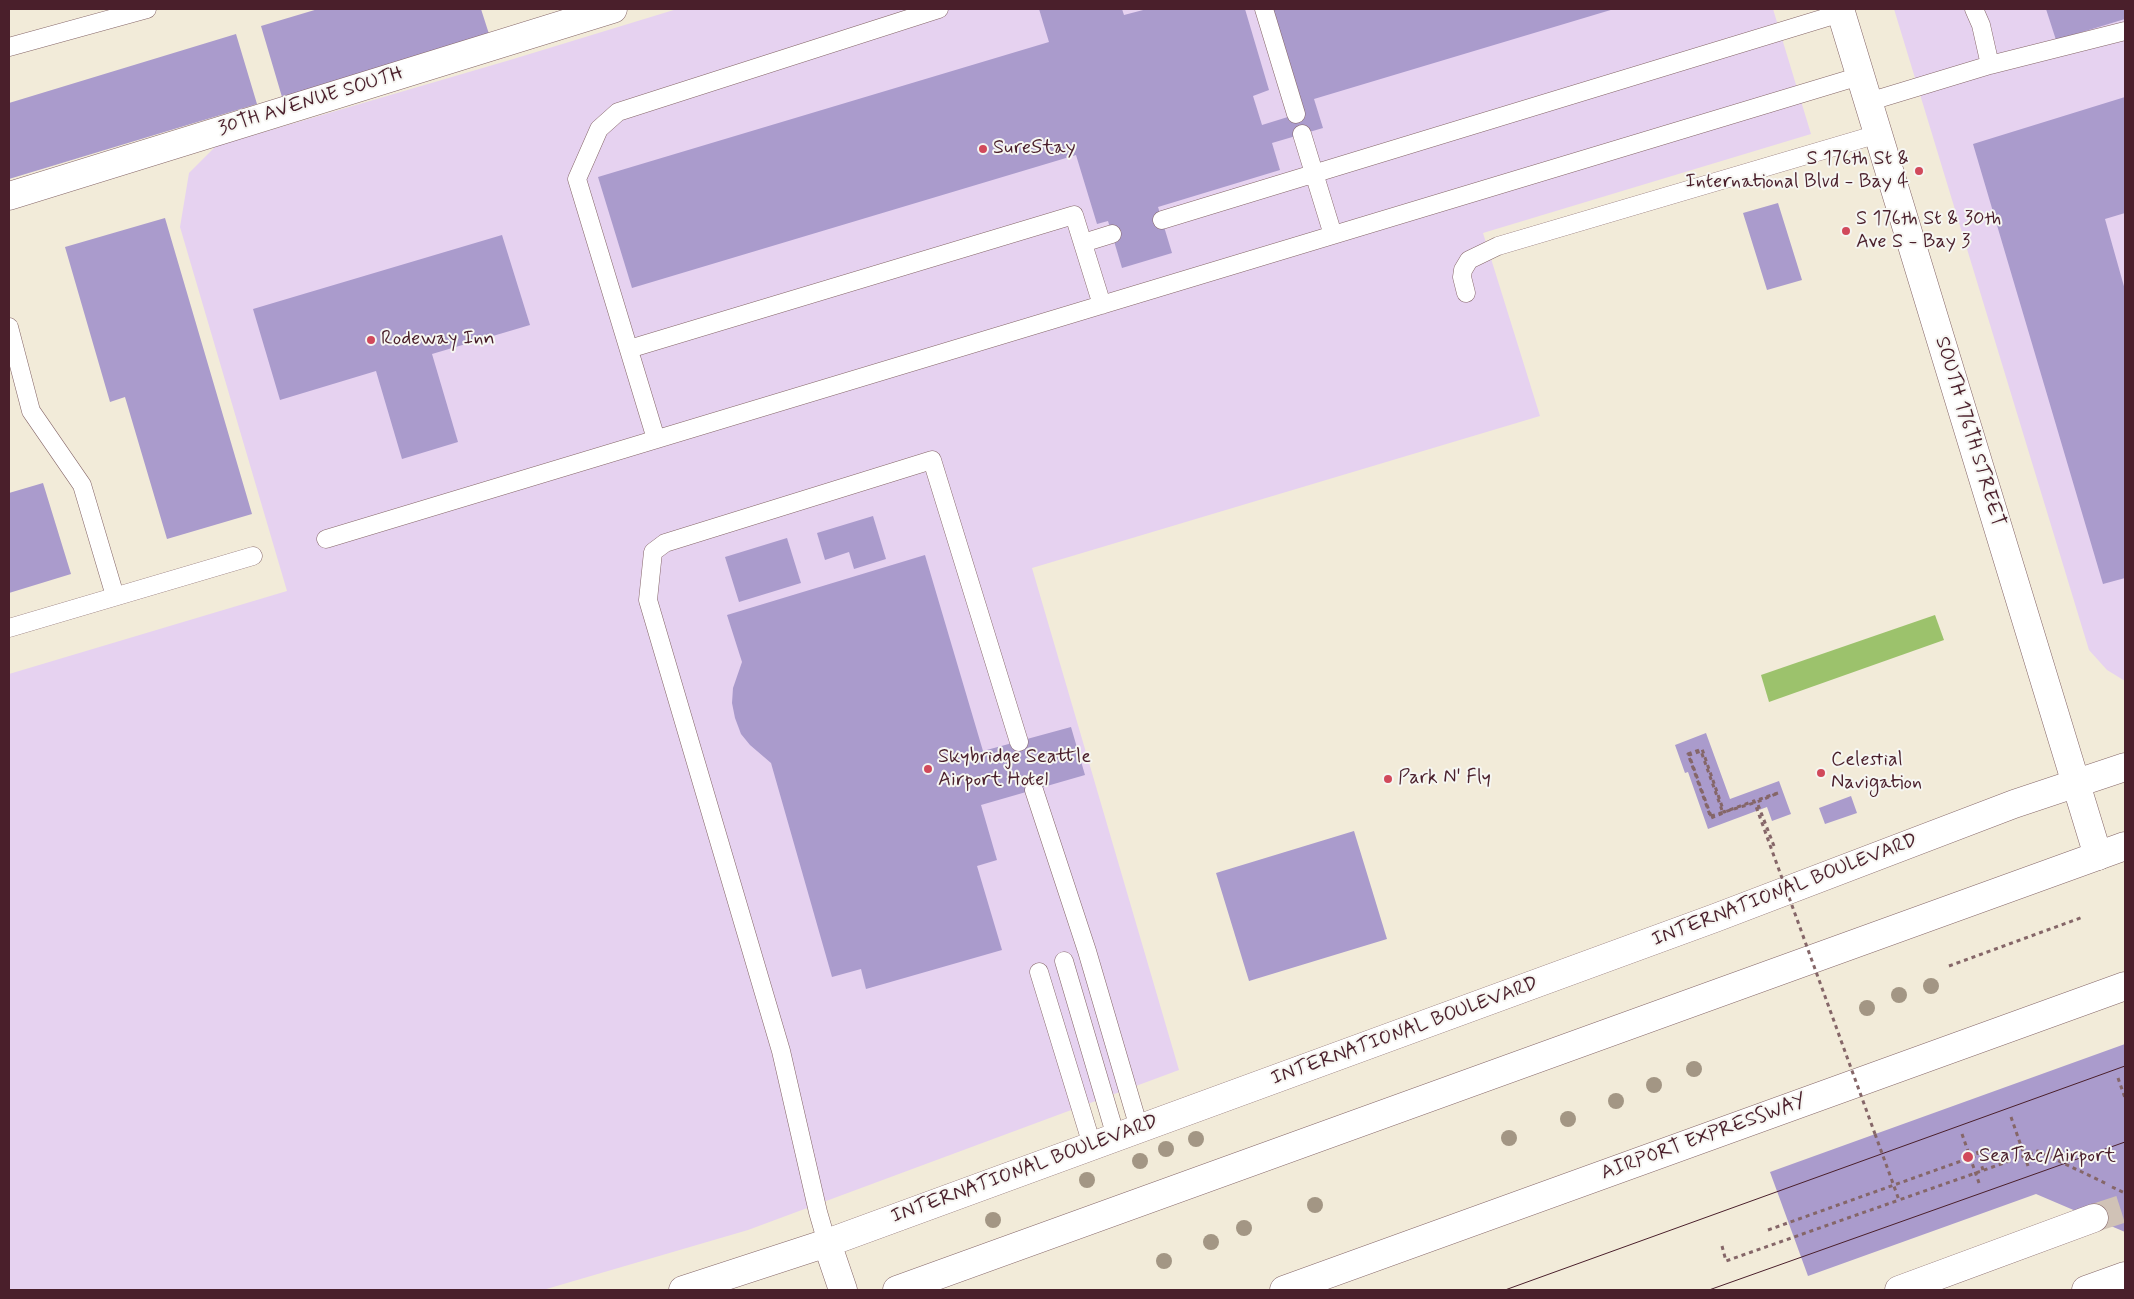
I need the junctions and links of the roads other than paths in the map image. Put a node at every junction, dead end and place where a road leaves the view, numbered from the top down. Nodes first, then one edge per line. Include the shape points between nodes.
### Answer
1 (147, 9) edge
2 (613, 9) edge
3 (939, 9) edge
4 (1264, 9) edge
5 (1840, 11) edge
6 (1980, 14) edge
7 (2125, 32) edge
8 (9, 47) edge
9 (1990, 65) junction
10 (1860, 76) junction
11 (1868, 102) junction
12 (1296, 114) dead end
13 (1302, 134) dead end
14 (1878, 134) junction
15 (1314, 173) junction
16 (9, 196) edge
17 (1162, 220) dead end
18 (1112, 234) dead end
19 (1333, 235) junction
20 (1083, 243) junction
21 (1466, 293) dead end
22 (1102, 305) junction
23 (9, 327) edge
24 (629, 349) junction
25 (656, 440) junction
26 (326, 539) dead end
27 (253, 556) dead end
28 (115, 596) junction
29 (9, 628) edge
30 (1019, 742) dead end
31 (2125, 767) edge
32 (2075, 784) junction
33 (1034, 790) dead end
34 (2125, 846) edge
35 (2098, 856) junction
36 (1064, 961) dead end
37 (1039, 972) dead end
38 (2125, 986) edge
39 (1116, 1137) junction
40 (2094, 1218) tunnel mouth
41 (827, 1243) junction
42 (2125, 1276) edge
43 (683, 1290) edge
44 (843, 1290) edge
45 (897, 1290) edge
46 (1284, 1290) edge
47 (1899, 1290) edge
48 (2087, 1290) edge

1 - 8 lane
2 - 16 main road, 30TH AVENUE SOUTH
3 - 24 lane via 618,112 599,129 577,179
4 - 12 lane
5 - 10 main road, SOUTH 176TH STREET
5 - 15 lane
6 - 9 lane
7 - 9 lane
9 - 11 lane
10 - 11 main road, SOUTH 176TH STREET
10 - 19 lane
11 - 14 main road, SOUTH 176TH STREET
13 - 15 lane
14 - 21 lane via 1498,246 1469,260 1462,277
14 - 32 main road, SOUTH 176TH STREET
15 - 17 lane
15 - 19 lane
18 - 20 lane
19 - 22 lane
20 - 22 lane
20 - 24 lane via 1074,215
22 - 25 lane
23 - 28 lane via 31,411 82,485
24 - 25 lane
25 - 26 lane
27 - 28 lane
28 - 29 lane
30 - 41 lane via 932,460 665,543 653,552 648,600 781,1051
31 - 32 main road, INTERNATIONAL BOULEVARD
32 - 35 main road, SOUTH 176TH STREET
32 - 39 main road, INTERNATIONAL BOULEVARD
33 - 39 lane via 1087,951
34 - 35 main road
35 - 45 main road
36 - 39 lane
37 - 39 lane
38 - 46 main road, AIRPORT EXPRESSWAY
39 - 41 main road, INTERNATIONAL BOULEVARD
40 - 47 main road
41 - 43 main road, INTERNATIONAL BOULEVARD
41 - 44 main road
42 - 48 main road

